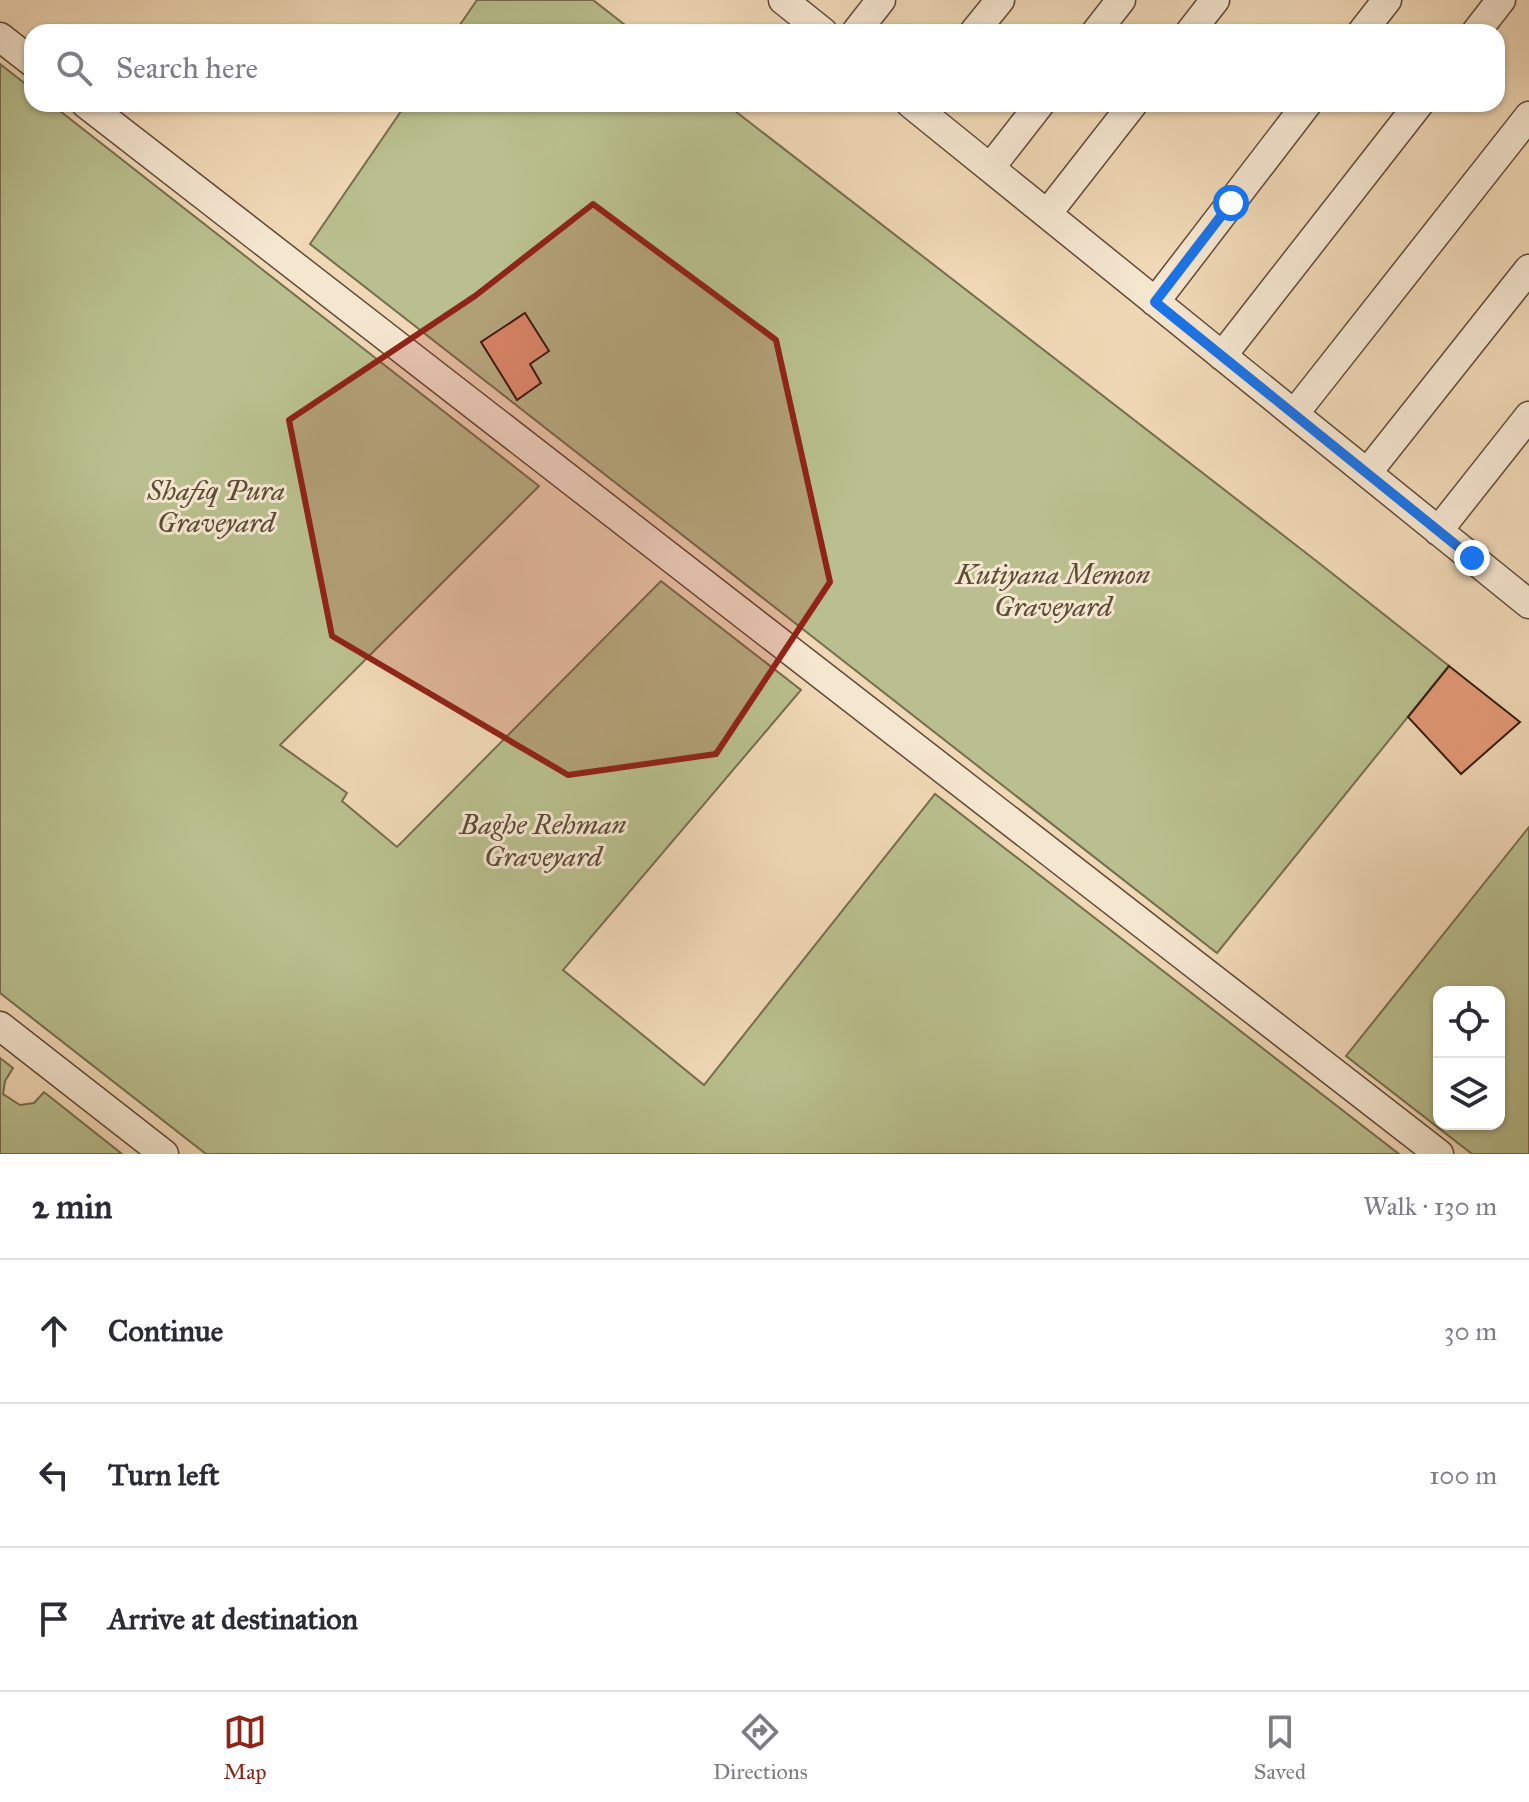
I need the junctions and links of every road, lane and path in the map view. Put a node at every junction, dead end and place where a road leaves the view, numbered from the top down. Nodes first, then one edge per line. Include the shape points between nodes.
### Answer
1 (783, 0) edge
2 (881, 0) edge
3 (1000, 0) edge
4 (1121, 0) edge
5 (1215, 0) edge
6 (1387, 0) edge
7 (1501, 0) edge
8 (813, 24) edge
9 (862, 24) edge
10 (980, 24) edge
11 (1102, 24) edge
12 (1196, 24) edge
13 (1368, 24) edge
14 (1482, 24) edge
15 (0, 37) edge
16 (24, 56) edge
17 (96, 112) edge
18 (923, 112) edge
19 (1034, 112) edge
20 (1127, 112) edge
21 (1301, 112) edge
22 (1413, 112) edge
23 (1529, 116) edge
24 (990, 168) junction
25 (1047, 214) junction
26 (1529, 269) edge
27 (1155, 302) junction
28 (1222, 356) junction
29 (1294, 414) junction
30 (1529, 416) edge
31 (1367, 473) junction
32 (1438, 531) junction
33 (1524, 590) edge
34 (0, 1026) edge
35 (164, 1154) edge
36 (1439, 1154) edge

1 - 8 street
2 - 9 street
3 - 10 street
4 - 11 street
5 - 12 street
6 - 13 street
7 - 14 street
15 - 16 street
17 - 36 street
18 - 24 street
19 - 24 street
20 - 25 street
21 - 27 street
22 - 28 street
23 - 29 street
24 - 25 street
25 - 27 street
26 - 31 street
27 - 28 street
28 - 29 street
29 - 31 street
30 - 32 street
31 - 32 street
32 - 33 street
34 - 35 street

